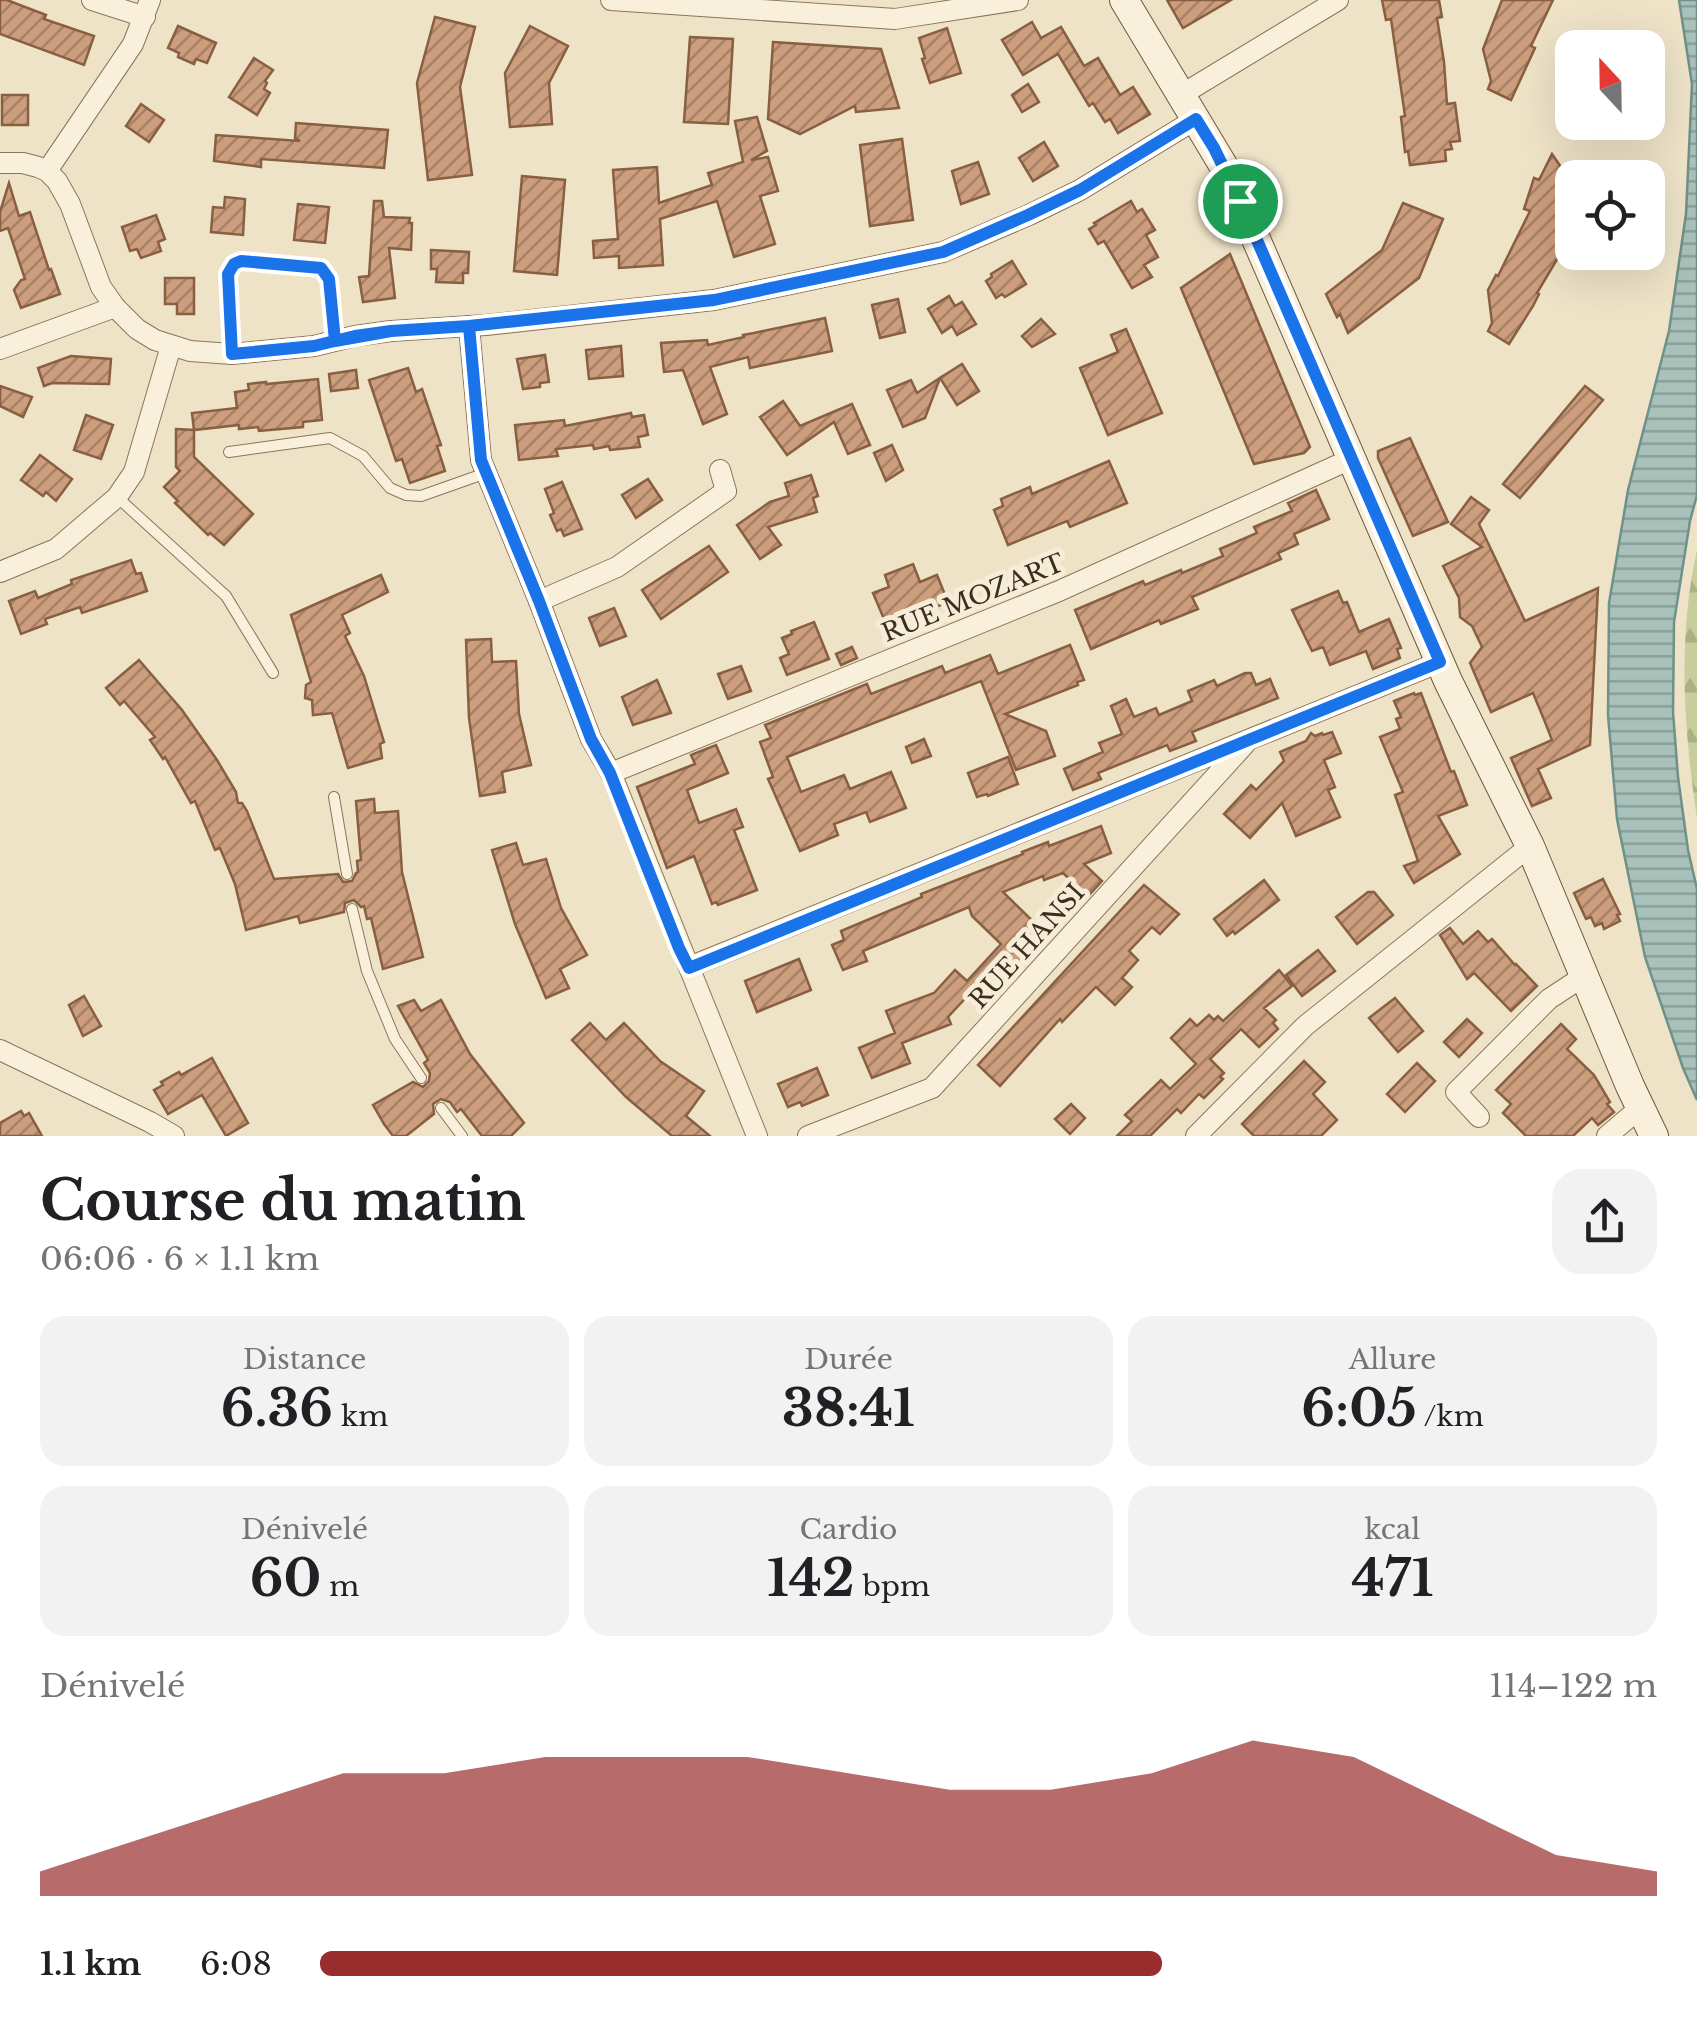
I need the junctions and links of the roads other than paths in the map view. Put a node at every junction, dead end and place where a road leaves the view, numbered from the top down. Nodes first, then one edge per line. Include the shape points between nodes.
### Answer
1 (92, 0) edge
2 (611, 0) edge
3 (1018, 0) edge
4 (1124, 0) edge
5 (1338, 0) edge
6 (147, 9) edge
7 (1189, 107) junction
8 (0, 163) edge
9 (48, 171) junction
10 (115, 308) junction
11 (469, 326) junction
12 (335, 341) junction
13 (170, 346) junction
14 (0, 350) edge
15 (232, 354) junction
16 (229, 452) dead end
17 (1351, 459) junction
18 (720, 470) dead end
19 (486, 473) junction
20 (117, 497) junction
21 (0, 572) edge
22 (539, 601) junction
23 (1440, 662) junction
24 (273, 674) dead end
25 (1249, 739) junction
26 (610, 773) junction
27 (334, 798) dead end
28 (1530, 846) junction
29 (347, 874) dead end
30 (352, 909) dead end
31 (689, 968) junction
32 (1584, 976) junction
33 (0, 1050) edge
34 (421, 1078) dead end
35 (442, 1108) dead end
36 (1640, 1108) junction
37 (1480, 1117) dead end
38 (174, 1136) edge
39 (462, 1136) edge
40 (757, 1136) edge
41 (808, 1136) edge
42 (1196, 1136) edge
43 (1607, 1136) edge
44 (1654, 1136) edge

1 - 6 street
2 - 3 street via 896,18
4 - 7 main road
5 - 7 street
6 - 9 street via 133,44
7 - 11 street via 1080,190 943,252 714,300
7 - 17 main road via 1240,201
8 - 9 street
9 - 10 street via 63,190
10 - 13 street
10 - 14 street
11 - 12 street
11 - 19 street
12 - 15 street
12 - 15 lane via 329,279 321,268 241,261 228,274
13 - 15 street
13 - 20 street via 134,472
16 - 19 lane via 330,438 364,456 390,488 421,496
17 - 23 main road
17 - 26 street, RUE MOZART via 1059,590
18 - 22 street via 726,491 617,567
19 - 22 street
20 - 21 street via 56,549
20 - 24 lane via 226,596
22 - 26 street
23 - 25 street
23 - 28 main road
25 - 31 street
25 - 41 street, RUE HANSI via 932,1088
26 - 31 street
27 - 29 lane
28 - 32 main road
28 - 42 street via 1305,1026
30 - 34 lane via 367,971 395,1039
31 - 40 street
32 - 36 main road
32 - 37 street via 1550,999 1456,1092
33 - 38 street
35 - 39 lane
36 - 43 street
36 - 44 main road

